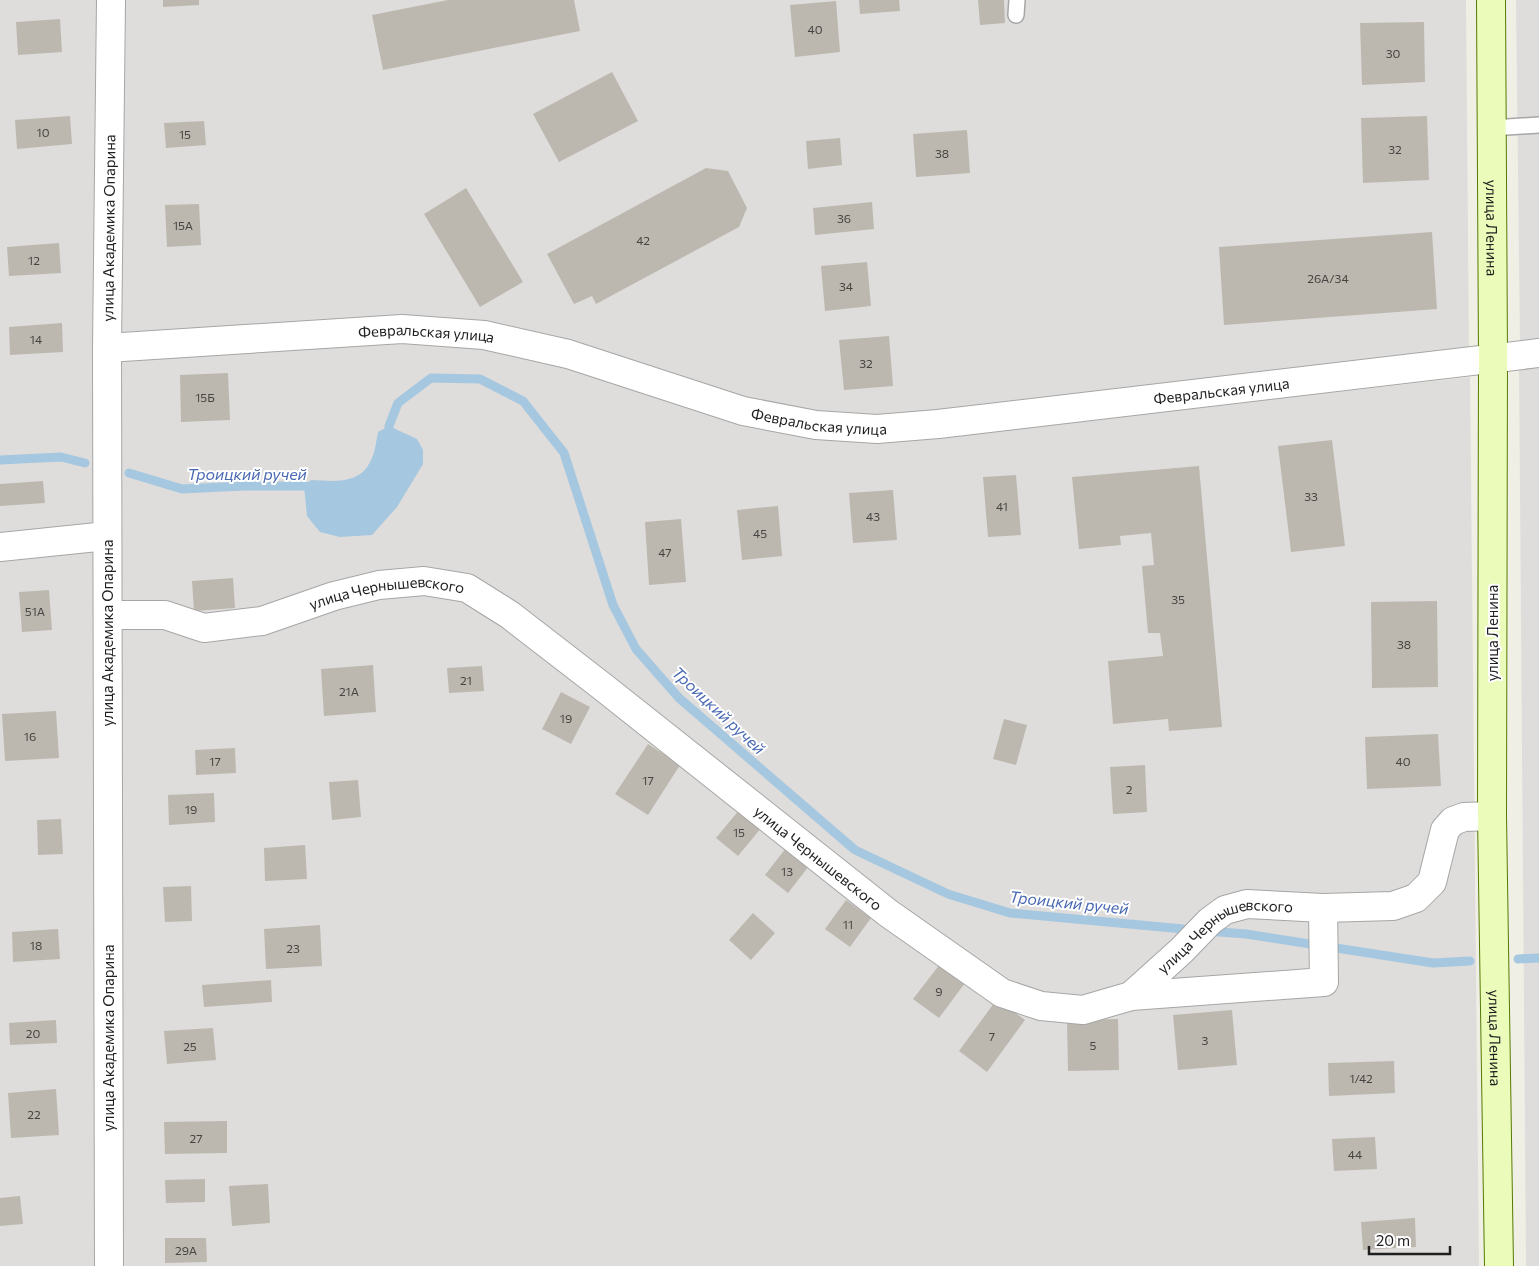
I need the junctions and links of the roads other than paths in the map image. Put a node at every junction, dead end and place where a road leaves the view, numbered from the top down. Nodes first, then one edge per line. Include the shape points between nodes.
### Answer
1 (111, 0) edge
2 (1491, 0) edge
3 (1539, 125) edge
4 (1492, 128) junction
5 (107, 348) junction
6 (1539, 353) edge
7 (1494, 358) junction
8 (107, 536) junction
9 (0, 547) edge
10 (108, 615) junction
11 (1492, 816) junction
12 (1323, 918) junction
13 (1131, 996) junction
14 (109, 1266) edge
15 (1499, 1266) edge

1 - 5 street, улица Академика Опарина
2 - 4 street, улица Ленина
3 - 4 lane
4 - 7 street, улица Ленина
5 - 7 street, Февральская улица via 402,329 484,335 568,354 743,411 816,425 878,430
5 - 8 street, улица Академика Опарина
6 - 7 street, Февральская улица
7 - 11 street, улица Ленина
8 - 9 street
8 - 10 street, улица Академика Опарина
10 - 13 street, улица Чернышевского via 165,615 204,628 262,621 334,596 378,585 424,581 468,588 510,615 580,669 888,913 1002,993 1041,1006 1083,1010
10 - 14 street, улица Академика Опарина
11 - 12 street, улица Чернышевского via 1464,817 1453,821 1445,830 1432,882 1416,898 1393,906
11 - 15 street, улица Ленина
12 - 13 street, улица Чернышевского via 1247,904 1225,910
12 - 13 street via 1324,982

